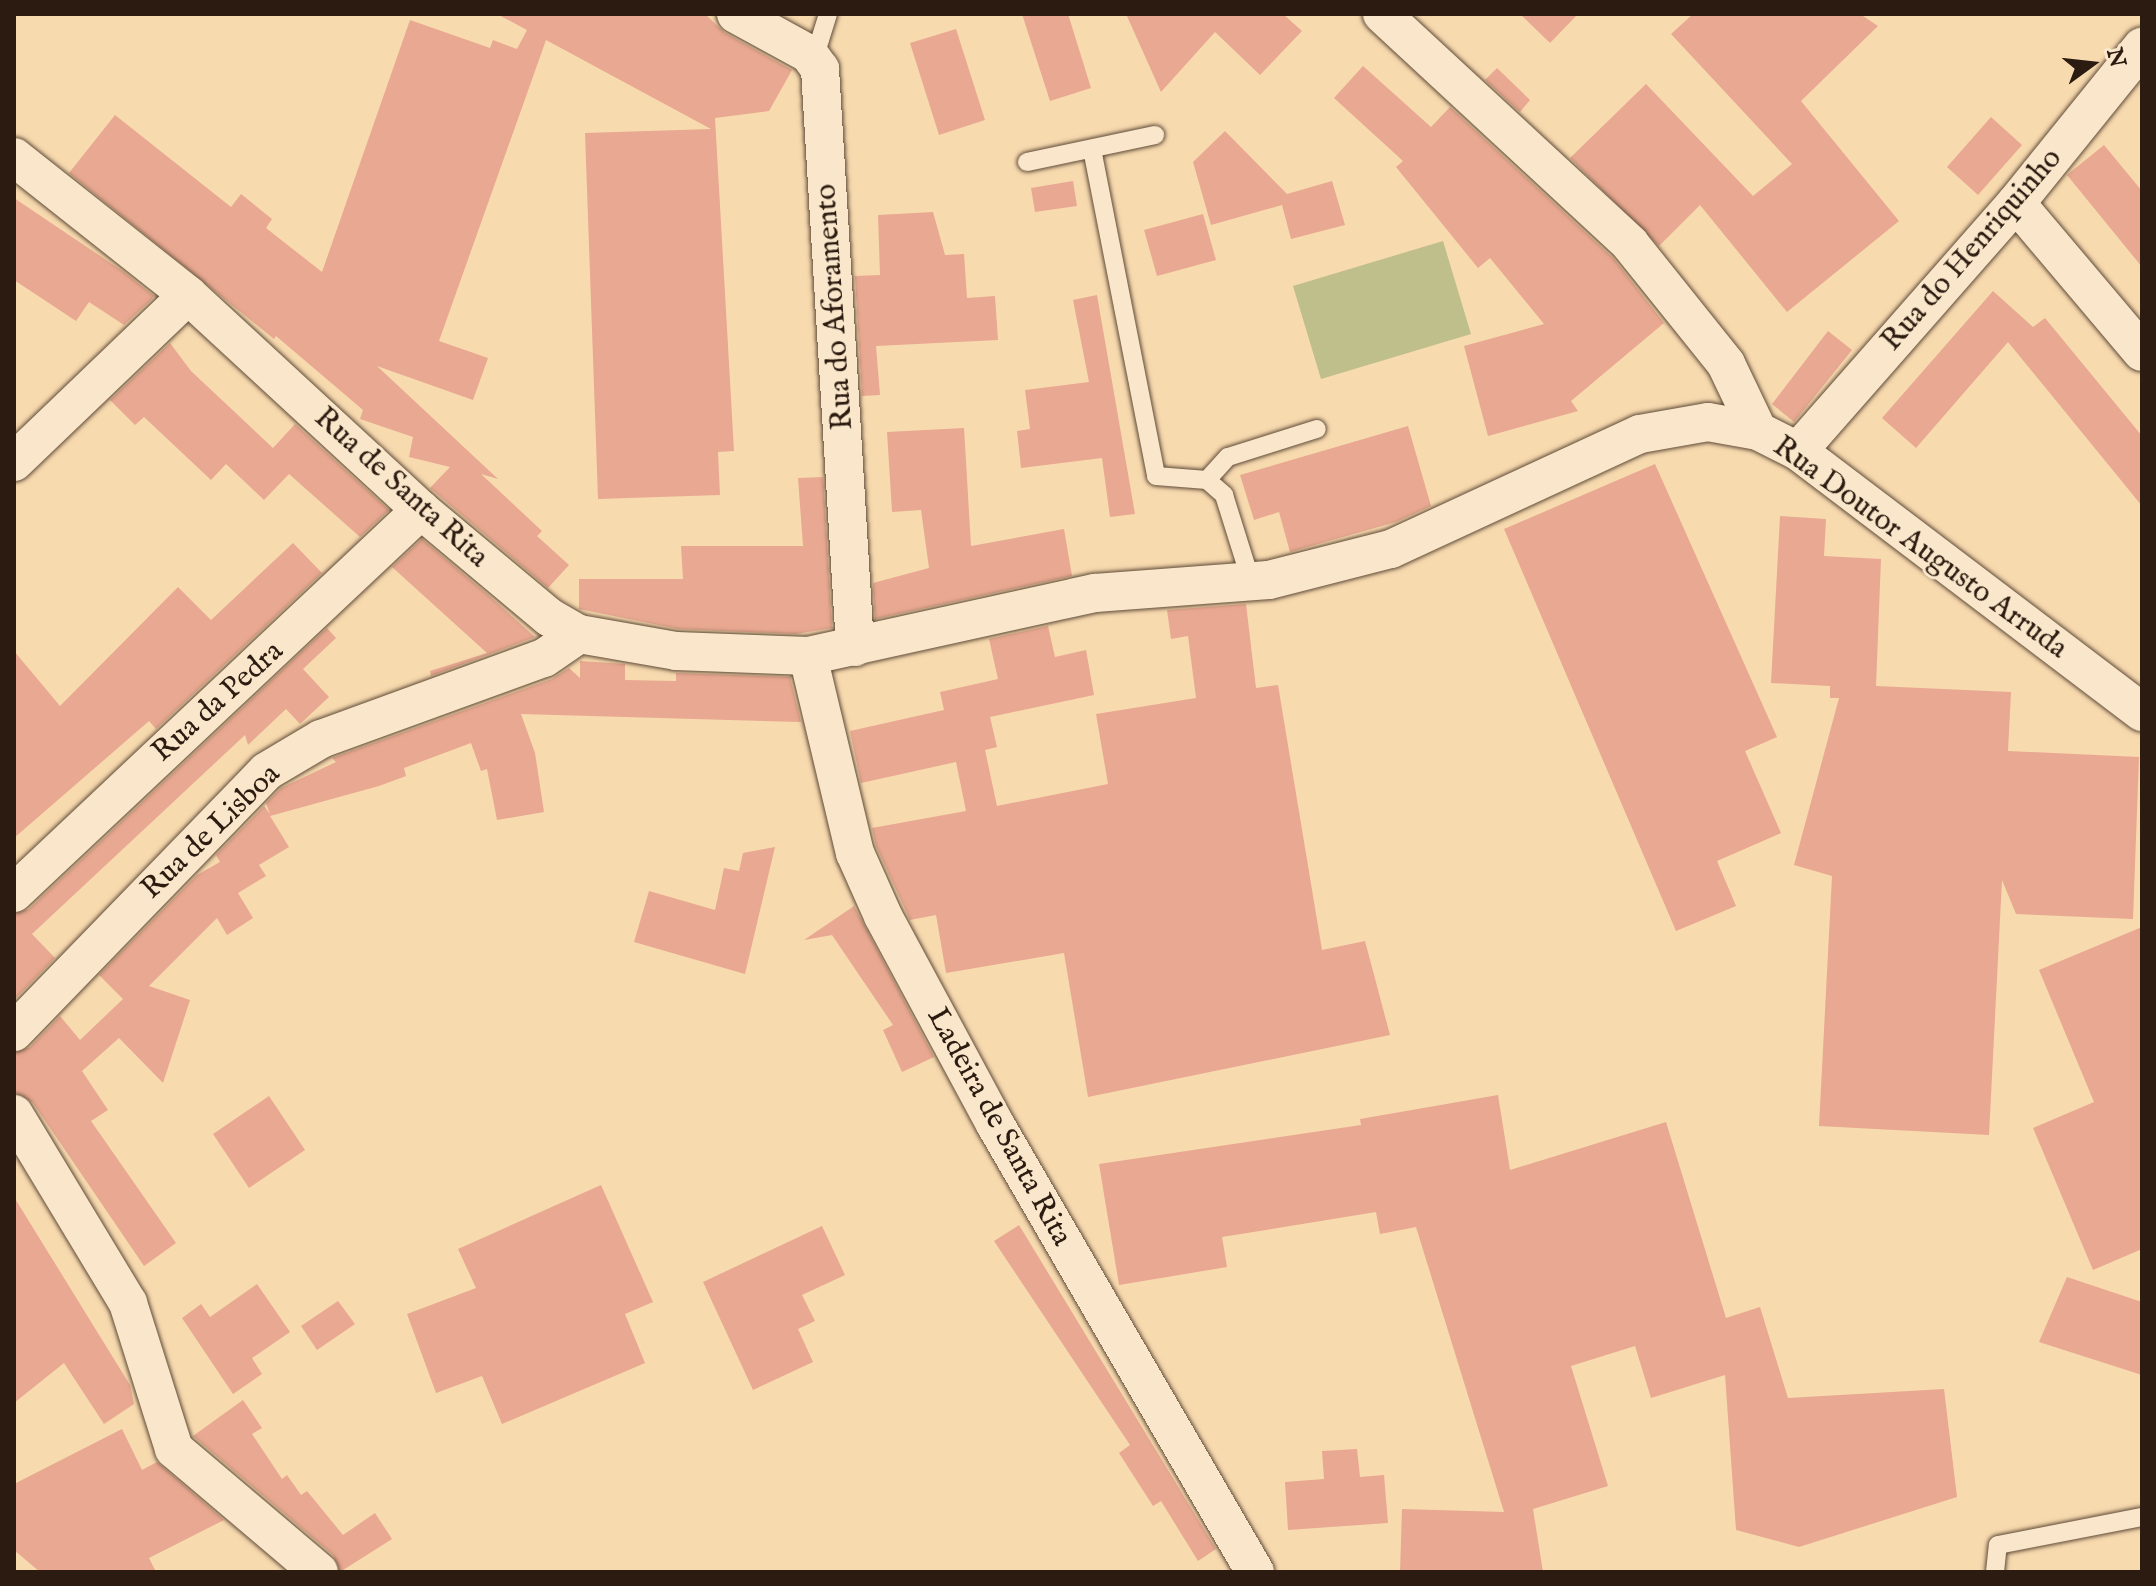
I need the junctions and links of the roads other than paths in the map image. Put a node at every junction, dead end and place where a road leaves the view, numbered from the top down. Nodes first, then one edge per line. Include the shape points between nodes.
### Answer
1 (736, 14) edge
2 (828, 14) edge
3 (1382, 14) edge
4 (2142, 47) edge
5 (814, 59) junction
6 (1155, 135) dead end
7 (1092, 149) junction
8 (14, 157) edge
9 (1027, 162) dead end
10 (2016, 203) junction
11 (188, 295) junction
12 (2142, 352) edge
13 (1317, 429) dead end
14 (1758, 431) junction
15 (1798, 451) junction
16 (14, 462) edge
17 (1207, 480) junction
18 (421, 510) junction
19 (1251, 581) junction
20 (579, 634) junction
21 (855, 647) junction
22 (808, 656) junction
23 (2142, 712) edge
24 (14, 893) edge
25 (14, 1032) edge
26 (14, 1114) edge
27 (2142, 1517) edge
28 (319, 1572) edge
29 (1255, 1572) edge
30 (1995, 1572) edge

1 - 5 street
2 - 5 lane
3 - 14 street via 1630,244 1726,364
4 - 10 street, Rua do Henriquinho
5 - 21 street, Rua do Aforamento via 823,91
6 - 7 lane
7 - 9 lane
7 - 17 lane via 1156,476
8 - 11 street, Rua de Santa Rita
10 - 12 street
10 - 15 street, Rua do Henriquinho
11 - 16 street
11 - 18 street, Rua de Santa Rita
13 - 17 lane via 1228,457
14 - 15 street, Rua Doutor Augusto Arruda
14 - 19 street, Rua Doutor Augusto Arruda via 1708,422 1640,434 1391,549 1331,567
15 - 23 street, Rua Doutor Augusto Arruda
17 - 19 lane via 1224,495
18 - 20 street, Rua de Santa Rita via 549,617
18 - 24 street, Rua da Pedra
19 - 21 street, Rua Doutor Augusto Arruda via 1095,593
20 - 22 street, Rua de Santa Rita via 676,651
20 - 25 street, Rua de Lisboa via 544,658 321,739 267,771
21 - 22 street, Rua de Santa Rita
22 - 29 street, Ladeira de Santa Rita via 855,853 883,916 995,1124
26 - 28 street via 128,1303 174,1449
27 - 30 lane via 1998,1545

